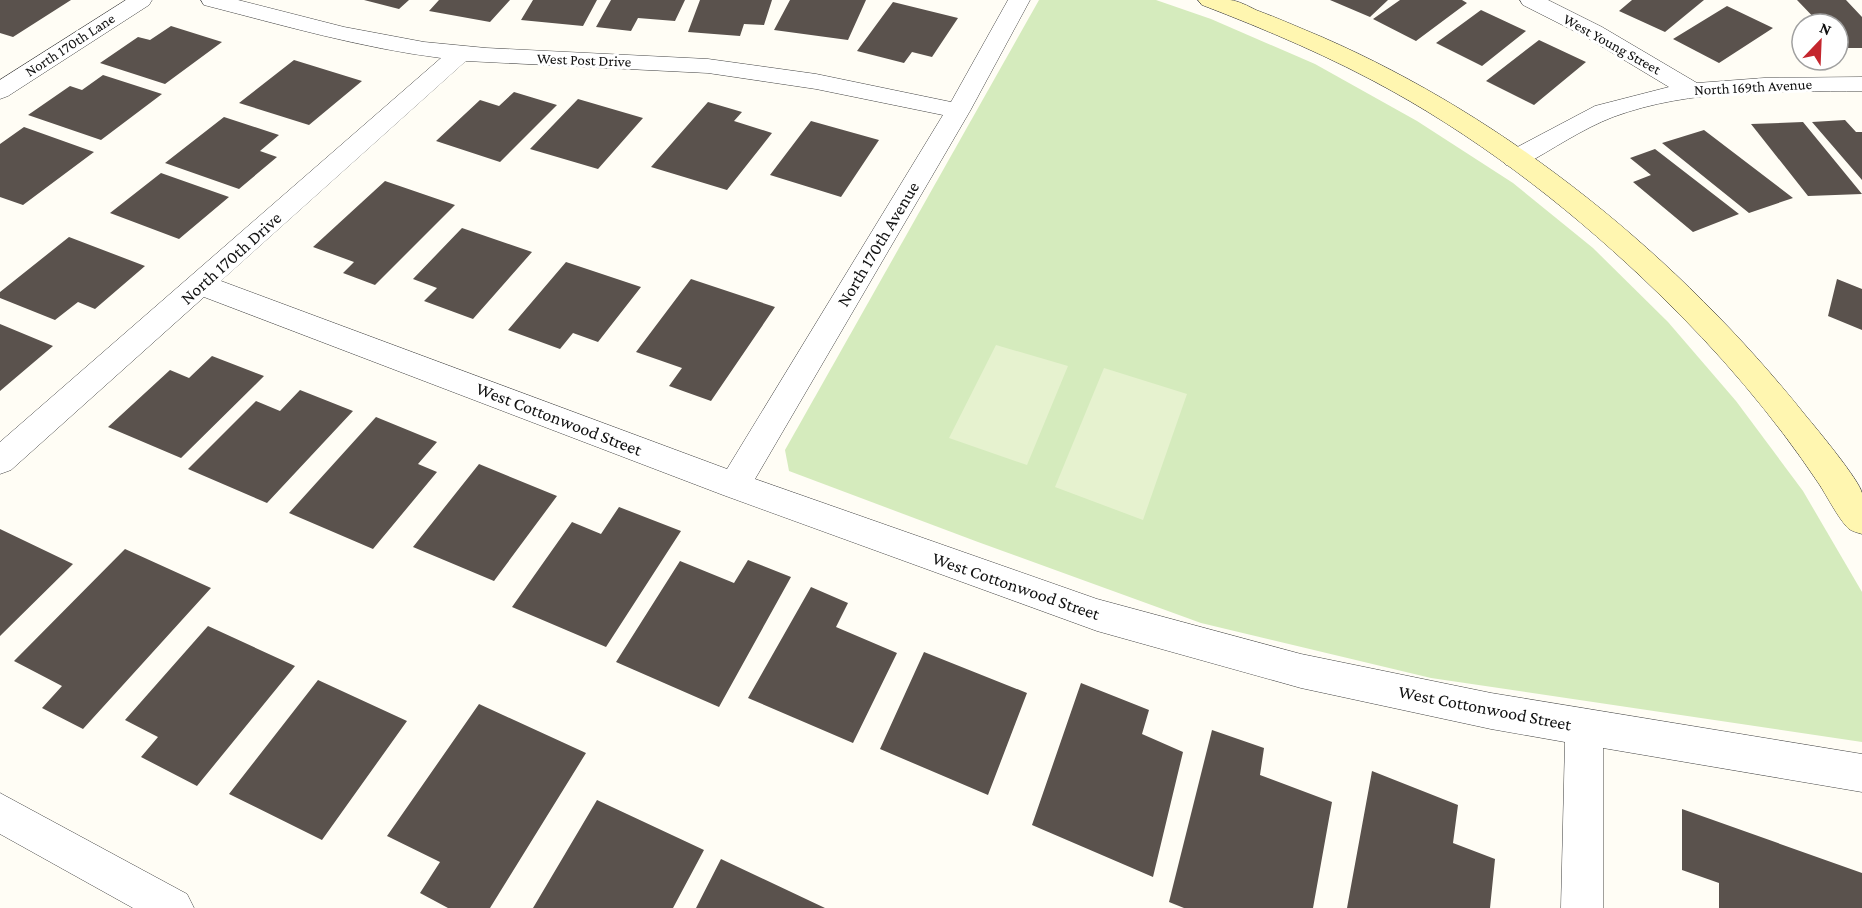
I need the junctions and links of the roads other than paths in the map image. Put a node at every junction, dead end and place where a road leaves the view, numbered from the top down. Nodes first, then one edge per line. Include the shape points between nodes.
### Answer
1 (141, 0) edge
2 (212, 0) edge
3 (1019, 0) edge
4 (1210, 0) edge
5 (1531, 0) edge
6 (461, 53) junction
7 (1862, 84) edge
8 (1692, 90) junction
9 (0, 91) edge
10 (958, 111) junction
11 (1515, 159) junction
12 (201, 285) junction
13 (0, 461) edge
14 (734, 485) junction
15 (1862, 519) edge
16 (1584, 727) junction
17 (1862, 773) edge
18 (0, 812) edge
19 (173, 908) edge
20 (1582, 908) edge

1 - 9 street, North 170th Lane
2 - 6 street, West Post Drive via 423,49
3 - 10 street, North 170th Avenue
4 - 11 street via 1366,68 1426,101
5 - 8 street, West Young Street
6 - 10 street, West Post Drive via 672,63 758,72 838,84
6 - 12 street, North 170th Drive
7 - 8 street, North 169th Avenue
8 - 11 street, North 169th Avenue via 1603,112
10 - 14 street, North 170th Avenue
11 - 15 street via 1584,210 1685,303 1778,404
12 - 13 street, North 170th Drive
12 - 14 street, West Cottonwood Street
14 - 16 street, West Cottonwood Street via 1097,615 1301,671
16 - 17 street, West Cottonwood Street
16 - 20 street
18 - 19 street

